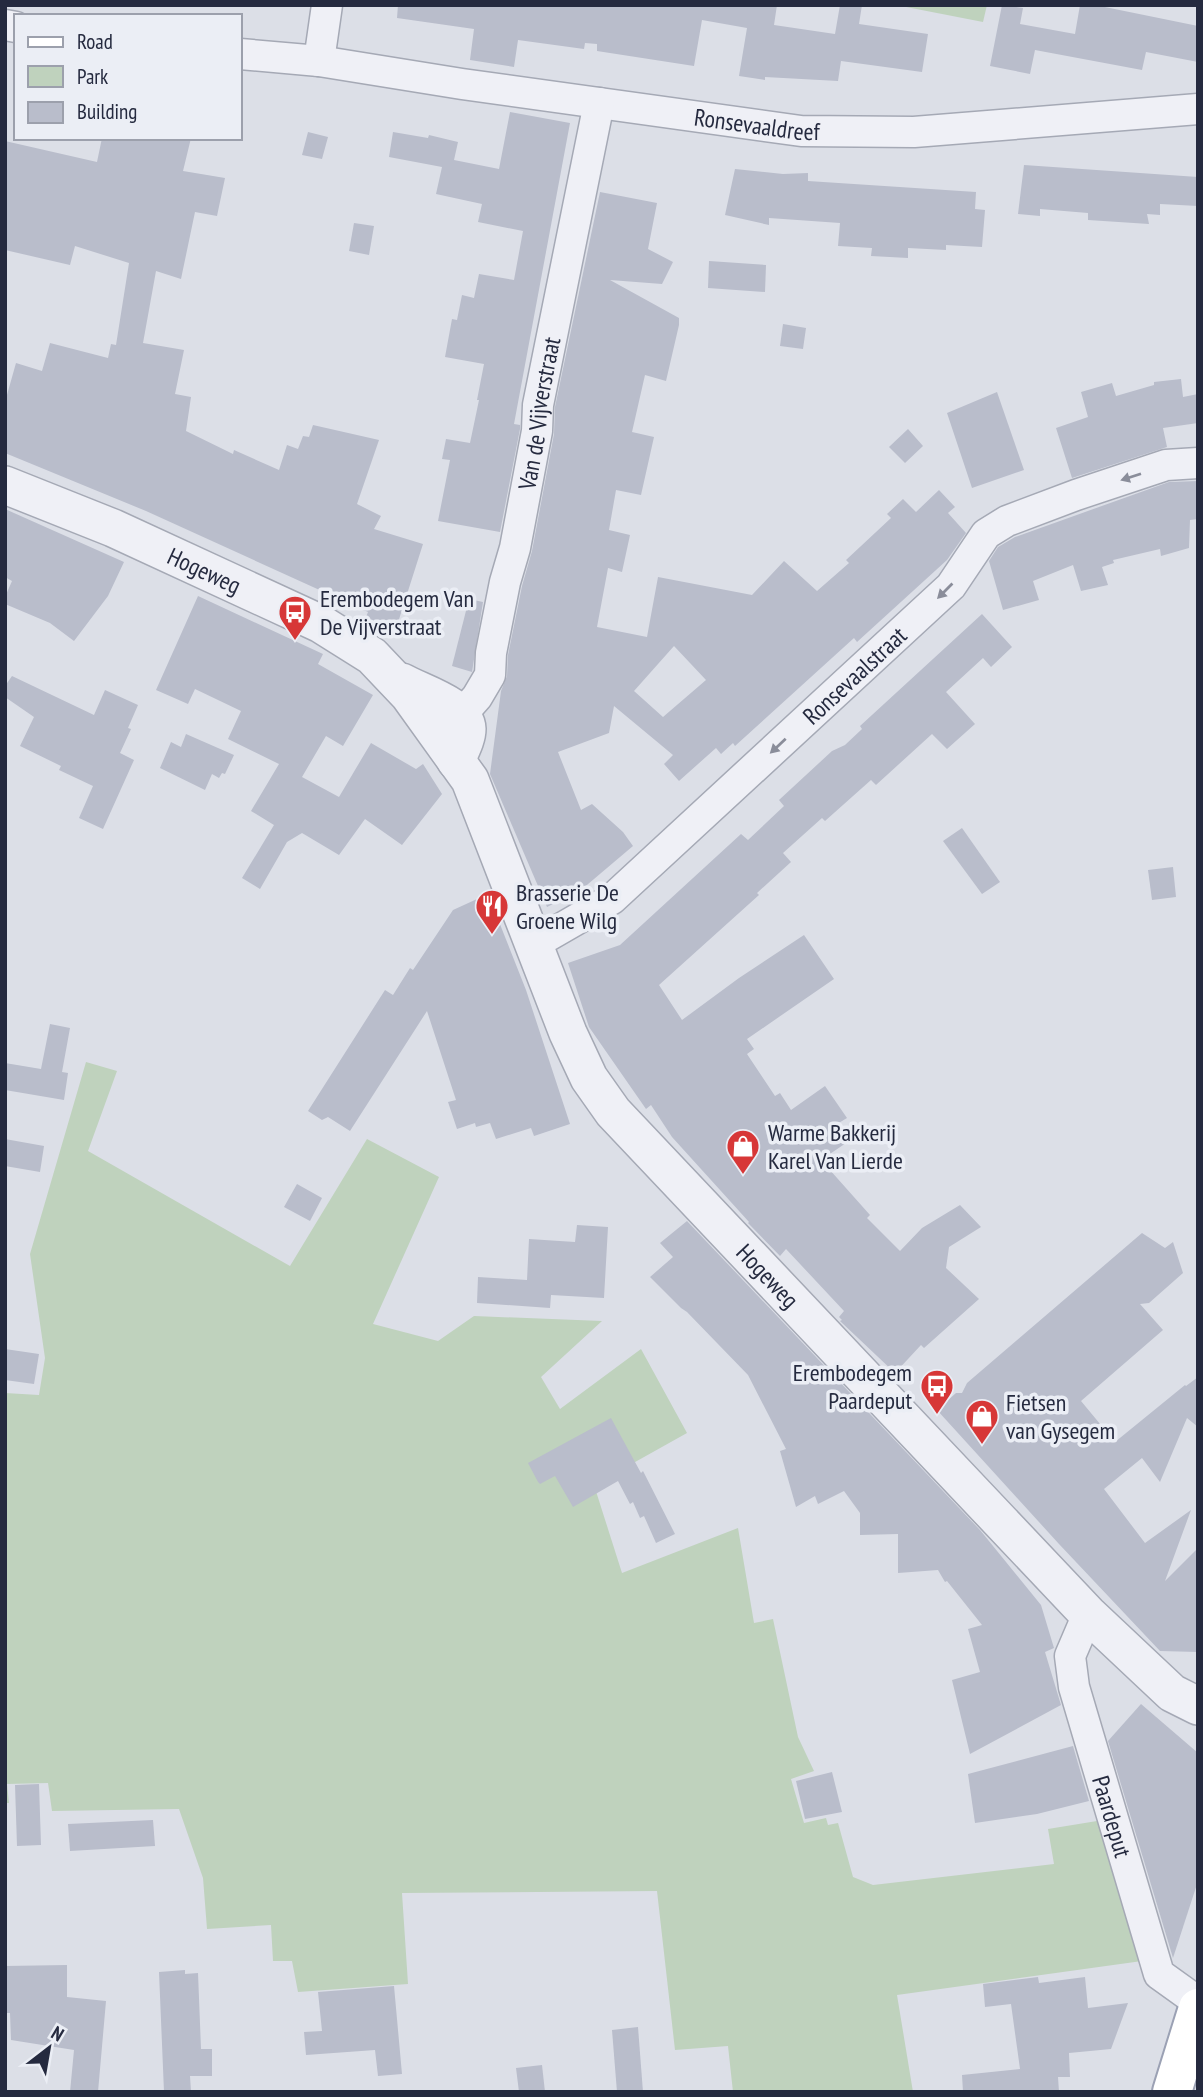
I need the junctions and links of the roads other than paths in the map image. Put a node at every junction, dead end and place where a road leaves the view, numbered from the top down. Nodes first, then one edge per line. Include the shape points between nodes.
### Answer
1 (327, 5) edge
2 (242, 54) edge
3 (319, 61) junction
4 (598, 103) junction
5 (1198, 109) edge
6 (1198, 463) edge
7 (5, 485) edge
8 (392, 677) junction
9 (462, 714) junction
10 (456, 761) junction
11 (534, 944) junction
12 (1088, 1614) junction
13 (1198, 1706) edge
14 (1198, 2002) edge
15 (1198, 2008) edge
16 (1172, 2092) edge

1 - 3 street
2 - 3 street, Ronsevaaldreef
3 - 4 street, Ronsevaaldreef
4 - 5 street, Ronsevaaldreef via 801,131 889,132
4 - 9 street, Van de Vijverstraat via 489,675
6 -> 11 street, Ronsevaalstraat via 1166,465 1076,495 1007,521 986,534 951,586 612,899
7 - 8 street, Hogeweg via 113,528 321,624 372,656
8 - 9 street, Hogeweg
8 - 10 street, Hogeweg
9 - 10 street via 467,729
10 - 11 street, Hogeweg via 470,780
11 - 12 street, Hogeweg via 589,1078 613,1112
12 - 13 street, Hogeweg via 1172,1693
12 - 14 street, Paardeput via 1070,1656 1074,1687 1159,1974
15 - 16 main road

